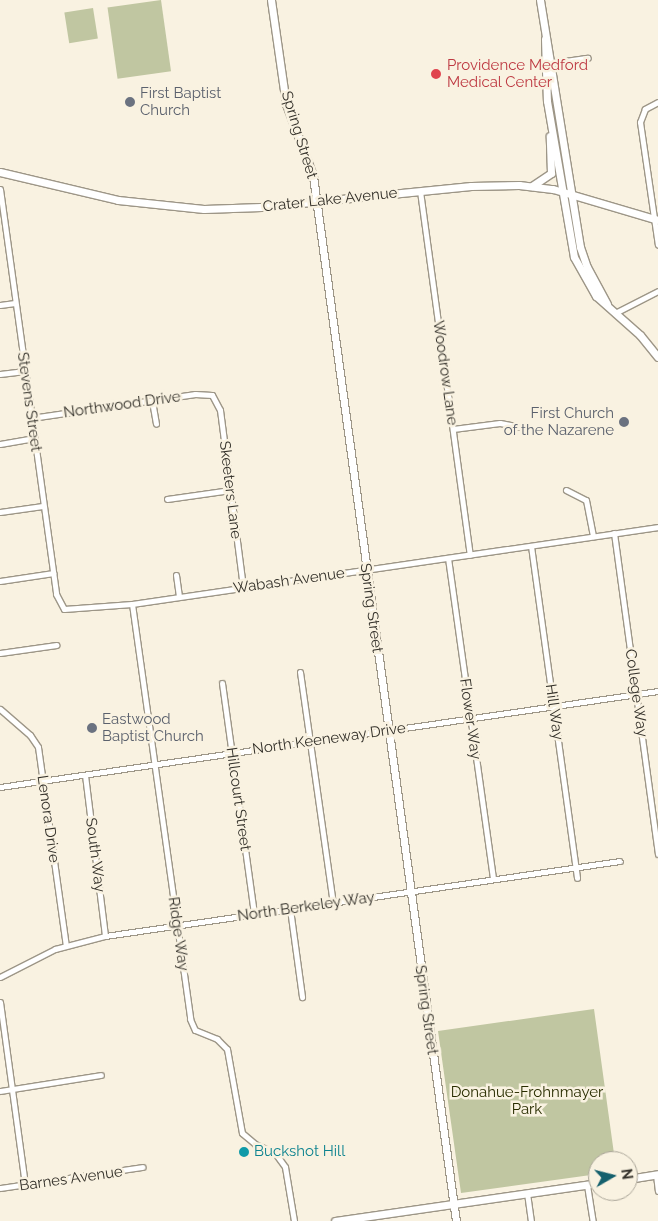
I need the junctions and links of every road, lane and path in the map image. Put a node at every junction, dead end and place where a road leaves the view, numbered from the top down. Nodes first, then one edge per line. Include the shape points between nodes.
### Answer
1 (271, 0) edge
2 (540, 0) edge
3 (545, 39) junction
4 (588, 58) dead end
5 (551, 63) junction
6 (658, 102) edge
7 (551, 123) junction
8 (0, 172) edge
9 (532, 186) junction
10 (0, 189) edge
11 (420, 191) junction
12 (561, 192) junction
13 (571, 194) junction
14 (316, 202) junction
15 (656, 219) edge
16 (3, 235) edge
17 (658, 246) edge
18 (658, 291) edge
19 (15, 302) junction
20 (0, 305) edge
21 (608, 307) junction
22 (615, 313) junction
23 (658, 357) edge
24 (24, 371) junction
25 (0, 374) edge
26 (212, 395) joint
27 (152, 401) junction
28 (31, 418) junction
29 (156, 424) dead end
30 (521, 427) dead end
31 (453, 429) junction
32 (34, 438) junction
33 (0, 444) edge
34 (230, 490) junction
35 (566, 490) dead end
36 (167, 499) dead end
37 (43, 506) junction
38 (0, 512) edge
39 (658, 526) edge
40 (614, 533) junction
41 (593, 536) junction
42 (531, 546) junction
43 (470, 555) junction
44 (448, 558) junction
45 (366, 570) junction
46 (53, 573) junction
47 (176, 575) dead end
48 (0, 581) edge
49 (243, 588) junction
50 (179, 596) junction
51 (132, 604) junction
52 (68, 611) joint
53 (56, 645) dead end
54 (0, 653) edge
55 (300, 672) dead end
56 (222, 683) dead end
57 (658, 691) edge
58 (636, 694) junction
59 (553, 706) junction
60 (0, 709) edge
61 (470, 718) junction
62 (387, 731) junction
63 (310, 742) junction
64 (232, 753) junction
65 (155, 764) junction
66 (85, 774) junction
67 (43, 780) junction
68 (0, 787) edge
69 (658, 854) edge
70 (620, 861) dead end
71 (576, 867) junction
72 (577, 878) dead end
73 (493, 879) junction
74 (410, 892) junction
75 (333, 903) junction
76 (290, 909) junction
77 (254, 914) junction
78 (177, 926) junction
79 (105, 936) junction
80 (66, 945) junction
81 (0, 977) edge
82 (302, 997) dead end
83 (0, 1002) edge
84 (101, 1075) dead end
85 (12, 1089) junction
86 (0, 1091) edge
87 (142, 1167) dead end
88 (657, 1174) edge
89 (638, 1177) edge
90 (26, 1185) junction
91 (588, 1185) edge
92 (0, 1188) edge
93 (658, 1191) edge
94 (527, 1193) junction
95 (590, 1201) edge
96 (454, 1203) junction
97 (294, 1221) edge
98 (335, 1221) edge
99 (456, 1221) edge
100 (531, 1221) edge
101 (593, 1221) edge

1 - 14 street, Spring Street via 286,100 309,158
2 - 3 street
3 - 5 street
3 - 7 street via 544,64
4 - 5 street
5 - 13 street
6 - 15 street via 645,109 640,122
7 - 9 street via 551,172
7 - 12 street
8 - 14 street, Crater Lake Avenue via 101,196 170,207 244,208
9 - 11 street, Crater Lake Avenue via 479,185
9 - 12 street, Crater Lake Avenue
10 - 16 street, Stevens Street
11 - 14 street, Crater Lake Avenue
11 - 31 street, Woodrow Lane
12 - 13 street, Crater Lake Avenue
12 - 21 street via 574,257 596,296
13 - 15 street, Crater Lake Avenue
13 - 21 street via 583,258
14 - 45 street, Spring Street
15 - 17 street
16 - 19 street, Stevens Street
18 - 22 street
19 - 20 street
19 - 24 street, Stevens Street
21 - 22 street
22 - 23 street
24 - 25 street
24 - 28 street, Stevens Street
26 - 27 street, Northwood Drive
26 - 34 street, Skeeters Lane via 220,410
27 - 28 street, Northwood Drive
27 - 29 street
28 - 32 street, Stevens Street
30 - 31 street via 500,423
31 - 43 street, Woodrow Lane
32 - 33 street
32 - 37 street, Stevens Street
34 - 36 street
34 - 49 street, Skeeters Lane
35 - 41 street via 586,500
37 - 38 street
37 - 46 street, Stevens Street
39 - 40 street, Wabash Avenue
40 - 41 street, Wabash Avenue
40 - 58 street, College Way
41 - 42 street, Wabash Avenue
42 - 43 street, Wabash Avenue
42 - 59 street, Hill Way
43 - 44 street, Wabash Avenue
44 - 45 street, Wabash Avenue
44 - 61 street, Flower Way
45 - 49 street, Wabash Avenue
45 - 62 street, Spring Street
46 - 48 street
46 - 52 street, Stevens Street via 58,603
47 - 50 street
49 - 50 street, Wabash Avenue
50 - 51 street, Wabash Avenue
51 - 52 street, Wabash Avenue
51 - 65 street, Ridge Way
53 - 54 street
55 - 63 street
56 - 64 street, Hillcourt Street
57 - 58 street, North Keeneway Drive
58 - 59 street, North Keeneway Drive
58 - 69 street, College Way
59 - 61 street, North Keeneway Drive
59 - 71 street, Hill Way
60 - 67 street, Lenora Drive via 36,742
61 - 62 street, North Keeneway Drive
61 - 73 street, Flower Way
62 - 63 street, North Keeneway Drive
62 - 74 street, Spring Street
63 - 64 street, North Keeneway Drive
63 - 75 street
64 - 65 street, North Keeneway Drive
64 - 77 street, Hillcourt Street
65 - 66 street, North Keeneway Drive
65 - 78 street, Ridge Way
66 - 67 street, North Keeneway Drive
66 - 79 street, South Way
67 - 68 street, North Keeneway Drive
67 - 80 street, Lenora Drive
70 - 71 street, North Berkeley Way
71 - 72 street, Hill Way
71 - 73 street, North Berkeley Way
73 - 74 street, North Berkeley Way
74 - 75 street, North Berkeley Way
74 - 96 street, Spring Street
75 - 76 street, North Berkeley Way
76 - 77 street, North Berkeley Way
76 - 82 street
77 - 78 street, North Berkeley Way
78 - 79 street, North Berkeley Way
78 - 97 street, Ridge Way via 192,1025 227,1049 242,1133 255,1144 275,1153 285,1167
79 - 80 street, North Berkeley Way
80 - 81 street, North Berkeley Way
83 - 85 street
84 - 85 street
85 - 86 street
85 - 90 street
87 - 90 street, Barnes Avenue
88 - 89 street
88 - 93 street
90 - 92 street, Barnes Avenue
91 - 94 street
94 - 96 street
94 - 100 street
95 - 101 street
96 - 98 street
96 - 99 street, Spring Street

